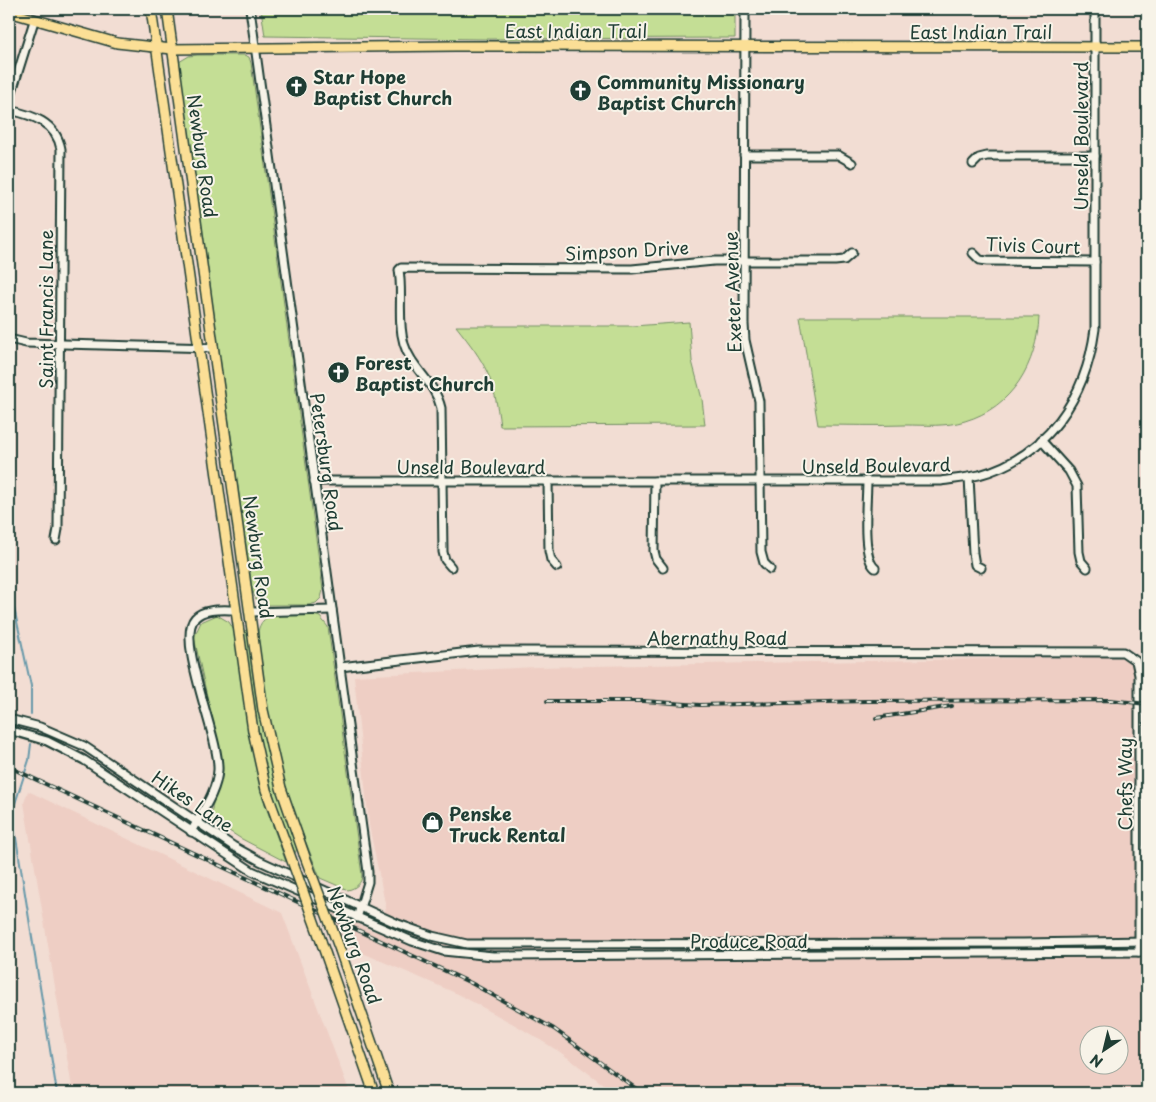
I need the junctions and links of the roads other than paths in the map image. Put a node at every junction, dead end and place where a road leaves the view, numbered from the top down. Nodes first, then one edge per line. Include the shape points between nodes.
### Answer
1 (151, 9) edge
2 (167, 9) edge
3 (250, 9) edge
4 (745, 9) edge
5 (1095, 9) edge
6 (9, 12) edge
7 (34, 21) junction
8 (255, 47) junction
9 (744, 47) junction
10 (1095, 47) junction
11 (1147, 47) edge
12 (156, 48) junction
13 (172, 49) junction
14 (9, 101) edge
15 (9, 110) edge
16 (744, 155) junction
17 (1095, 156) junction
18 (852, 163) dead end
19 (973, 164) dead end
20 (852, 253) dead end
21 (972, 254) dead end
22 (744, 261) junction
23 (1095, 262) junction
24 (9, 339) edge
25 (60, 344) junction
26 (200, 348) junction
27 (213, 348) junction
28 (1041, 440) junction
29 (969, 477) junction
30 (314, 481) junction
31 (442, 481) junction
32 (548, 481) junction
33 (655, 481) junction
34 (760, 481) junction
35 (867, 481) junction
36 (56, 540) dead end
37 (451, 567) dead end
38 (557, 567) dead end
39 (663, 568) dead end
40 (875, 568) dead end
41 (981, 568) dead end
42 (1086, 568) dead end
43 (770, 569) dead end
44 (235, 610) junction
45 (332, 610) junction
46 (250, 612) junction
47 (1095, 652) joint
48 (340, 667) junction
49 (9, 719) edge
50 (9, 730) edge
51 (196, 822) junction
52 (190, 832) junction
53 (362, 908) junction
54 (357, 918) junction
55 (1143, 941) edge
56 (1143, 952) edge
57 (374, 1093) edge
58 (389, 1093) edge

1 - 12 main road, Newburg Road
2 - 13 main road, Newburg Road
3 - 8 street, Petersburg Road
4 - 9 street, Exeter Avenue
5 - 10 street, Unseld Boulevard
6 - 7 main road, East Indian Trail
7 - 12 main road, East Indian Trail via 117,43
7 - 14 street
8 - 9 main road, East Indian Trail
8 - 13 main road, East Indian Trail
8 - 30 street, Petersburg Road
9 - 10 main road, East Indian Trail
9 - 16 street, Exeter Avenue
10 - 11 main road, East Indian Trail
10 - 17 street, Unseld Boulevard
12 - 13 main road, East Indian Trail
12 - 26 main road, Newburg Road
13 - 27 main road, Newburg Road
15 - 25 street, Saint Francis Lane via 44,122 56,133 60,143
16 - 18 street via 838,155
16 - 22 street, Exeter Avenue
17 - 19 street via 987,156
17 - 23 street, Unseld Boulevard
20 - 22 street, Simpson Drive via 844,260 835,261
21 - 23 street, Tivis Court via 986,261
22 - 31 street, Simpson Drive via 632,269 400,268 404,343 411,360 433,387 441,408
22 - 34 street, Exeter Avenue via 745,340 760,401
23 - 28 street, Unseld Boulevard via 1095,329 1090,362 1071,406
24 - 25 street
25 - 26 street
25 - 36 street, Saint Francis Lane
26 - 27 street
26 - 44 main road, Newburg Road
27 - 46 main road, Newburg Road
28 - 29 street, Unseld Boulevard via 1003,466
28 - 42 street via 1069,471 1077,486 1078,552
29 - 35 street, Unseld Boulevard via 941,481
29 - 41 street via 973,553 975,565
30 - 31 street, Unseld Boulevard
30 - 45 street, Petersburg Road
31 - 32 street, Unseld Boulevard
31 - 37 street via 443,552
32 - 33 street, Unseld Boulevard
32 - 38 street via 549,551
33 - 34 street, Unseld Boulevard
33 - 39 street via 654,552
34 - 35 street, Unseld Boulevard
34 - 43 street, Exeter Avenue via 761,552
35 - 40 street via 867,554
44 - 51 street via 202,613 191,626 191,654 218,762 215,786
44 - 57 main road, Newburg Road, bridge via 253,731 266,790
45 - 46 street
45 - 48 street, Petersburg Road
46 - 58 main road, Newburg Road, bridge via 263,710 281,788
47 - 48 street, Abernathy Road via 479,651
47 - 55 street, Chefs Way via 1127,654 1136,661 1139,669
48 - 53 street, Petersburg Road via 368,872
49 - 51 street, Hikes Lane via 40,727 84,746
50 - 52 street, Hikes Lane via 47,741 72,753
51 - 52 street
51 - 53 street, Hikes Lane via 260,860
52 - 54 street, Hikes Lane via 252,870
53 - 54 street, Petersburg Road
53 - 55 street, Produce Road via 432,936 485,945
54 - 56 street, Produce Road via 442,951 493,956
55 - 56 street, Chefs Way

